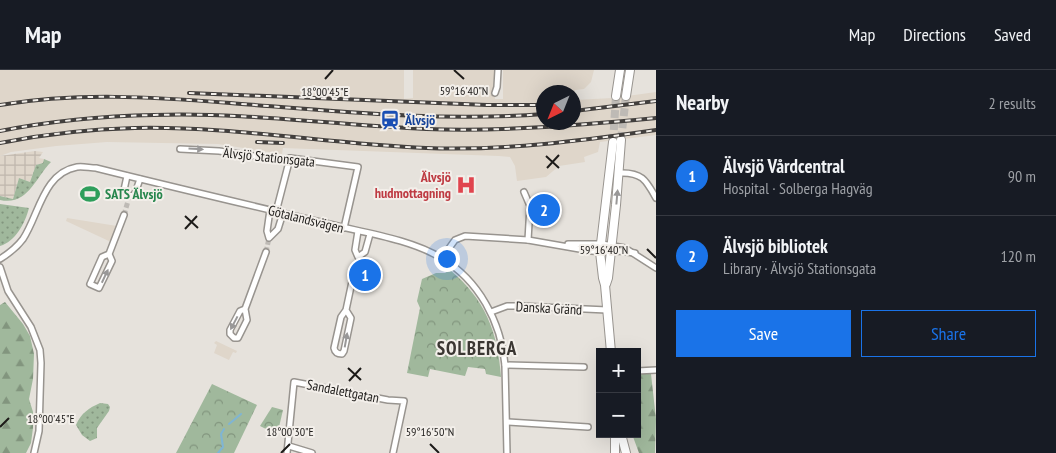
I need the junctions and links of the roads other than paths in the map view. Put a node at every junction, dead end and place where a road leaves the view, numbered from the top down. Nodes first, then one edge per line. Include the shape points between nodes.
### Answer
1 (498, 70) edge
2 (620, 70) edge
3 (630, 70) edge
4 (495, 93) dead end
5 (616, 96) tunnel mouth
6 (626, 96) tunnel mouth
7 (180, 149) dead end
8 (290, 158) junction
9 (619, 174) junction
10 (127, 176) junction
11 (140, 179) junction
12 (524, 192) dead end
13 (656, 198) edge
14 (273, 211) junction
15 (283, 213) junction
16 (124, 215) tunnel mouth
17 (344, 228) junction
18 (358, 231) junction
19 (370, 234) junction
20 (528, 240) junction
21 (601, 248) junction
22 (610, 249) junction
23 (266, 252) tunnel mouth
24 (109, 254) junction
25 (442, 258) junction
26 (0, 259) edge
27 (0, 267) edge
28 (656, 268) edge
29 (353, 277) tunnel mouth
30 (605, 285) junction
31 (245, 309) junction
32 (346, 310) junction
33 (608, 310) junction
34 (491, 312) junction
35 (611, 348) edge
36 (505, 365) junction
37 (584, 367) dead end
38 (641, 370) edge
39 (656, 370) edge
40 (507, 422) junction
41 (588, 427) dead end
42 (615, 438) edge
43 (622, 438) edge
44 (289, 446) junction
45 (34, 453) edge
46 (287, 453) edge
47 (312, 453) edge
48 (393, 453) edge
49 (507, 453) edge
50 (615, 453) edge
51 (626, 453) edge

1 - 4 street
2 - 5 main road
3 - 6 main road
7 -> 8 street, Älvsjö Stationsgata via 283,160
8 - 14 street
8 - 17 street, Älvsjö Stationsgata via 358,167
9 - 13 street via 642,177
9 - 21 main road via 618,141
22 -> 9 main road
10 - 11 street, Götalandsvägen
10 - 11 street via 124,190 128,198 134,196
10 - 26 street, Götalandsvägen via 83,167 60,174 43,196 24,237
11 - 14 street, Götalandsvägen
12 - 20 street via 530,206
14 - 15 street, Götalandsvägen
14 - 15 street via 267,230 269,238 278,229
15 - 17 street, Götalandsvägen
16 - 24 street
17 - 18 street, Götalandsvägen
18 - 19 street, Götalandsvägen
18 - 19 street via 355,250 358,260 365,252
19 - 25 street, Götalandsvägen
20 - 21 street
20 - 25 street via 466,236 448,248
21 - 22 street
21 - 30 main road
22 - 28 street via 625,248
22 - 30 main road
23 - 31 street
24 -> 24 street via 102,257 90,284 99,288 112,261
25 - 34 street, Götalandsvägen via 473,285
27 - 45 street via 8,291 32,328 40,350 39,430
29 - 32 street
30 - 33 main road
31 -> 31 street via 240,311 230,330 234,338 238,338 247,320
32 -> 32 street via 341,317 334,348 338,354 344,351 350,318
33 - 34 street, Danska Gränd via 507,306
33 - 35 main road
34 - 36 street, Götalandsvägen
36 - 37 street
36 - 40 street, Götalandsvägen
38 - 39 street
40 - 41 street
40 - 49 street, Götalandsvägen
42 - 50 main road
43 - 51 main road
44 - 46 street, Sandalettgatan
44 - 47 street
44 - 48 street, Sandalettgatan via 294,382 404,401

